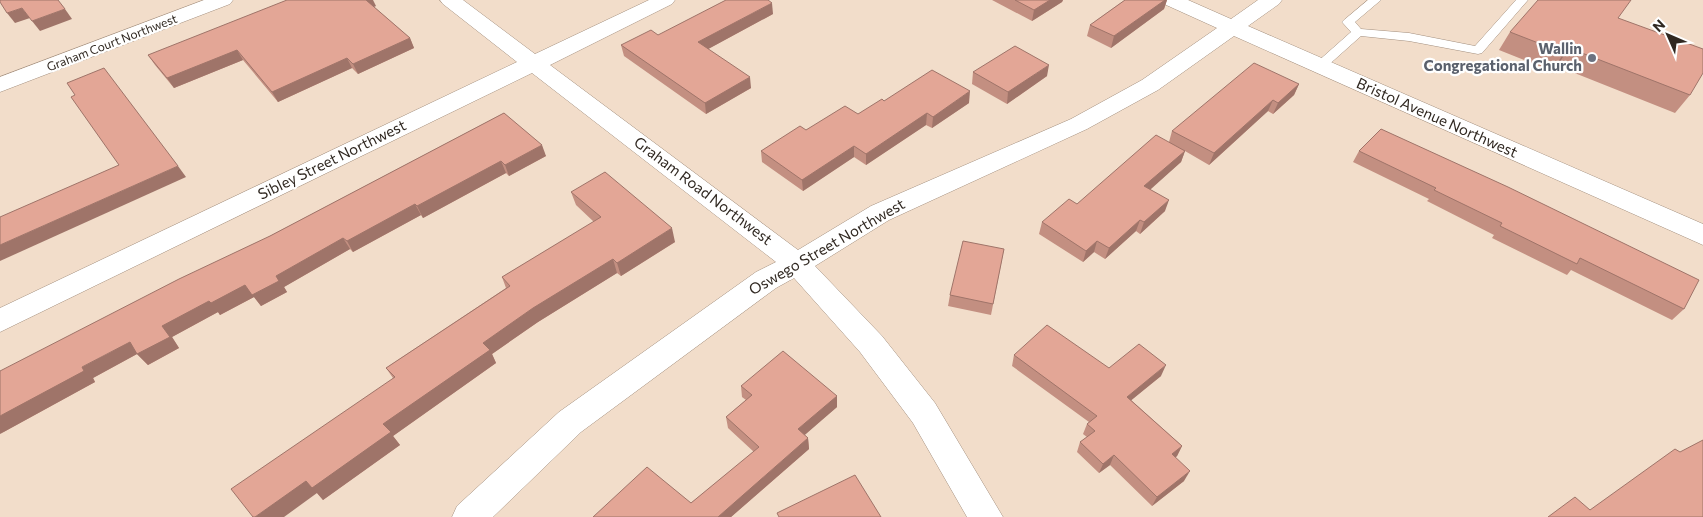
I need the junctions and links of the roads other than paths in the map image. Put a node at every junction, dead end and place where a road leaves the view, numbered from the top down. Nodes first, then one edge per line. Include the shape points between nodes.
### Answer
1 (223, 0) edge
2 (450, 0) edge
3 (665, 0) edge
4 (1171, 0) edge
5 (1272, 0) edge
6 (1375, 0) edge
7 (1522, 0) edge
8 (1233, 28) junction
9 (1358, 32) junction
10 (534, 62) junction
11 (1320, 66) junction
12 (0, 85) edge
13 (1703, 235) edge
14 (797, 264) junction
15 (0, 322) edge
16 (469, 517) edge
17 (986, 517) edge

1 - 12 street, Graham Court Northwest
2 - 10 street, Graham Road Northwest
3 - 10 street, Sibley Street Northwest
4 - 8 street, Bristol Avenue Northwest
5 - 8 street, Oswego Street Northwest
6 - 9 lane via 1348,22
7 - 9 lane via 1478,50 1409,37
8 - 11 street, Bristol Avenue Northwest
8 - 14 street, Oswego Street Northwest via 1150,85 1079,124 880,214
9 - 11 lane
10 - 14 street, Graham Road Northwest
10 - 15 street, Sibley Street Northwest
11 - 13 street, Bristol Avenue Northwest
14 - 16 street, Oswego Street Northwest via 766,280 570,422
14 - 17 street, Graham Road Northwest via 871,344 924,413

